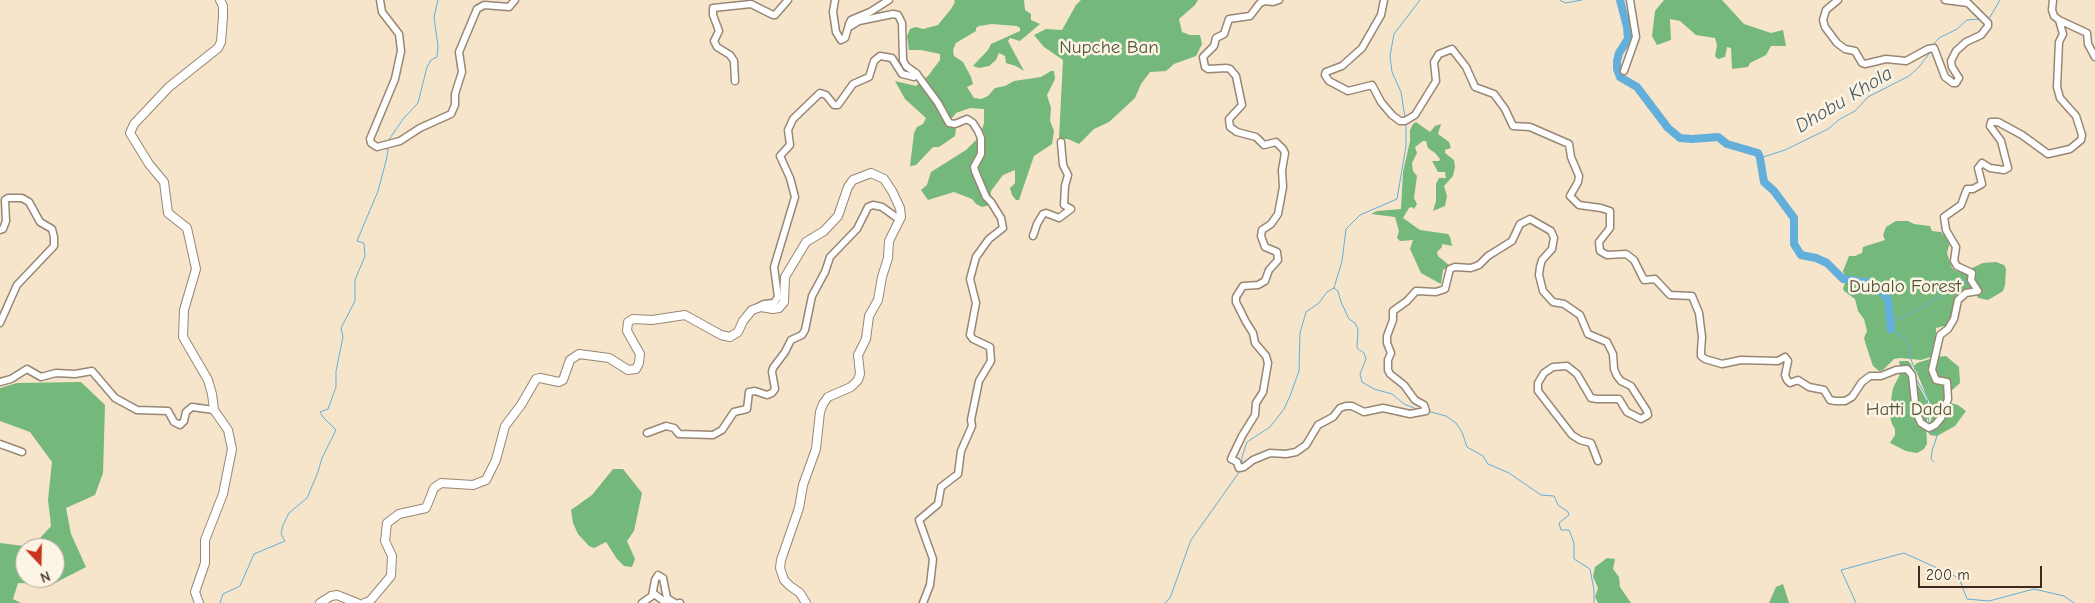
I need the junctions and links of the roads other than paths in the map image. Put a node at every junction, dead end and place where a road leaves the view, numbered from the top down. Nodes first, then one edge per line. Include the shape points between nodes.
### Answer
1 (220, 0) edge
2 (380, 0) edge
3 (514, 0) edge
4 (788, 0) edge
5 (835, 0) edge
6 (888, 0) edge
7 (1279, 0) edge
8 (1384, 0) edge
9 (1630, 0) edge
10 (1838, 0) edge
11 (1945, 0) edge
12 (2053, 0) edge
13 (2059, 20) junction
14 (849, 26) junction
15 (2095, 57) edge
16 (1624, 71) dead end
17 (916, 73) junction
18 (735, 81) dead end
19 (1061, 142) dead end
20 (900, 220) junction
21 (0, 230) edge
22 (1033, 236) dead end
23 (758, 307) junction
24 (0, 323) edge
25 (0, 382) edge
26 (214, 410) junction
27 (647, 433) dead end
28 (0, 444) edge
29 (22, 452) dead end
30 (1598, 461) dead end
31 (653, 593) junction
32 (354, 602) edge
33 (199, 603) edge
34 (320, 603) edge
35 (364, 603) edge
36 (642, 603) edge
37 (666, 603) edge
38 (674, 603) edge
39 (806, 603) edge
40 (923, 603) edge

1 - 26 main road via 223,17 218,48 169,87 134,124 130,133 164,182 168,213 187,228 196,269 184,310 183,337 208,380
2 - 3 street via 382,12 399,34 401,50 395,79 370,139 374,146 388,145 451,114 462,72 459,52 477,9 484,5 509,7
4 - 18 street via 773,15 751,4 713,8 719,31 714,41 734,61
5 - 14 street via 836,32 840,40 845,38
6 - 14 street via 851,20
7 - 30 street via 1260,3 1246,17 1232,17 1224,34 1216,38 1214,46 1203,57 1205,67 1230,69 1238,82 1242,104 1229,118 1230,127 1256,137 1264,145 1276,142 1285,153 1278,214 1262,230 1261,236 1265,247 1277,252 1278,260 1265,281 1243,286 1236,297 1255,343 1268,363 1255,415 1231,459 1239,468 1270,453 1296,452 1306,445 1318,425 1346,406 1364,412 1383,408 1410,414 1426,411 1424,405 1415,400 1388,370 1391,353 1386,343 1393,311 1416,291 1445,289 1450,269 1476,267 1512,242 1522,222 1530,219 1551,231 1554,238 1552,249 1540,267 1543,290 1553,302 1564,304 1580,315 1588,334 1607,342 1617,376 1631,386 1647,410 1648,416 1641,419 1627,412 1618,399 1591,398 1577,374 1567,366 1544,373 1538,391 1572,435 1591,443
8 - 13 street via 1381,15 1362,48 1342,66 1326,72 1328,80 1348,91 1372,85 1392,116 1405,120 1415,115 1436,82 1434,62 1439,54 1452,49 1475,86 1494,94 1506,109 1513,126 1530,127 1569,144 1579,176 1570,196 1579,205 1610,211 1610,228 1599,242 1600,251 1607,255 1626,254 1634,260 1644,280 1655,279 1670,295 1692,296 1699,314 1701,356 1722,364 1741,360 1778,361 1785,357 1788,361 1787,380 1798,380 1809,387 1824,390 1835,402 1852,397 1870,376 1907,369 1912,375 1916,412 1921,424 1929,428 1941,418 1948,399 1948,382 1936,380 1932,370 1938,340 1954,319 1958,300 1966,293 1978,291 1971,280 1972,273 1954,261 1956,247 1946,230 1944,217 1961,204 1967,189 1982,184 1978,168 1982,163 1990,168 2008,168 2001,141 1990,126 1991,122 1998,122 2022,135 2048,154 2070,150 2081,140 2076,116 2060,98 2057,87 2062,34
9 - 16 street via 1636,37
10 - 11 street via 1826,10 1825,27 1837,43 1855,51 1862,63 1886,59 1906,61 1934,48 1945,77 1953,84 1959,81 1951,61 1956,51 1981,35 1988,26 1968,3
12 - 13 street via 2052,10
13 - 15 street via 2087,33 2088,44
14 - 17 street via 859,21 898,15 902,23 903,60
17 - 23 street via 914,77 902,74 892,58 880,56 874,61 869,77 853,84 838,105 820,93 792,119 788,130 790,145 780,156 795,197 774,268 778,297 774,303
17 - 40 street via 948,123 967,120 978,131 981,154 974,168 986,197 1001,218 1003,228 989,239 976,258 970,279 976,303 970,335 990,347 991,360 979,381 972,426 961,451 958,474 941,487 938,504 919,520 934,559
19 - 22 street via 1063,167 1068,175 1064,205 1071,210 1059,218 1043,214
20 - 23 main road via 899,205 884,179 871,172 853,180 838,216 824,231 806,242 790,269 784,281 782,306 776,309
20 - 27 street via 882,207 874,205 868,208 857,229 830,257 812,296 805,330 791,340 773,368 772,392 767,395 749,392 747,409 734,412 722,430 713,436 679,434 666,426
20 - 39 main road via 889,241 878,300 869,316 866,340 858,355 858,380 851,387 828,397 820,412 816,449 781,560 784,580 800,593
21 - 24 street via 6,221 5,200 22,198 29,202 40,222 52,229 54,246 17,284
23 - 35 main road via 730,337 685,315 633,319 628,322 627,331 640,354 636,369 628,370 609,358 579,354 570,360 563,380 536,379 505,426 496,460 486,480 473,485 441,482 434,488 426,508 399,514 387,523 385,541 392,556 391,576
25 - 26 street via 26,369 41,377 92,371 114,398 137,410 168,411 174,422 180,425 192,407
26 - 33 main road via 228,430 232,449 223,494 205,540 205,563 195,592
28 - 29 street
31 - 36 street
31 - 37 street
31 - 38 street via 654,580 658,574 661,575 667,598
32 - 34 main road via 337,595

